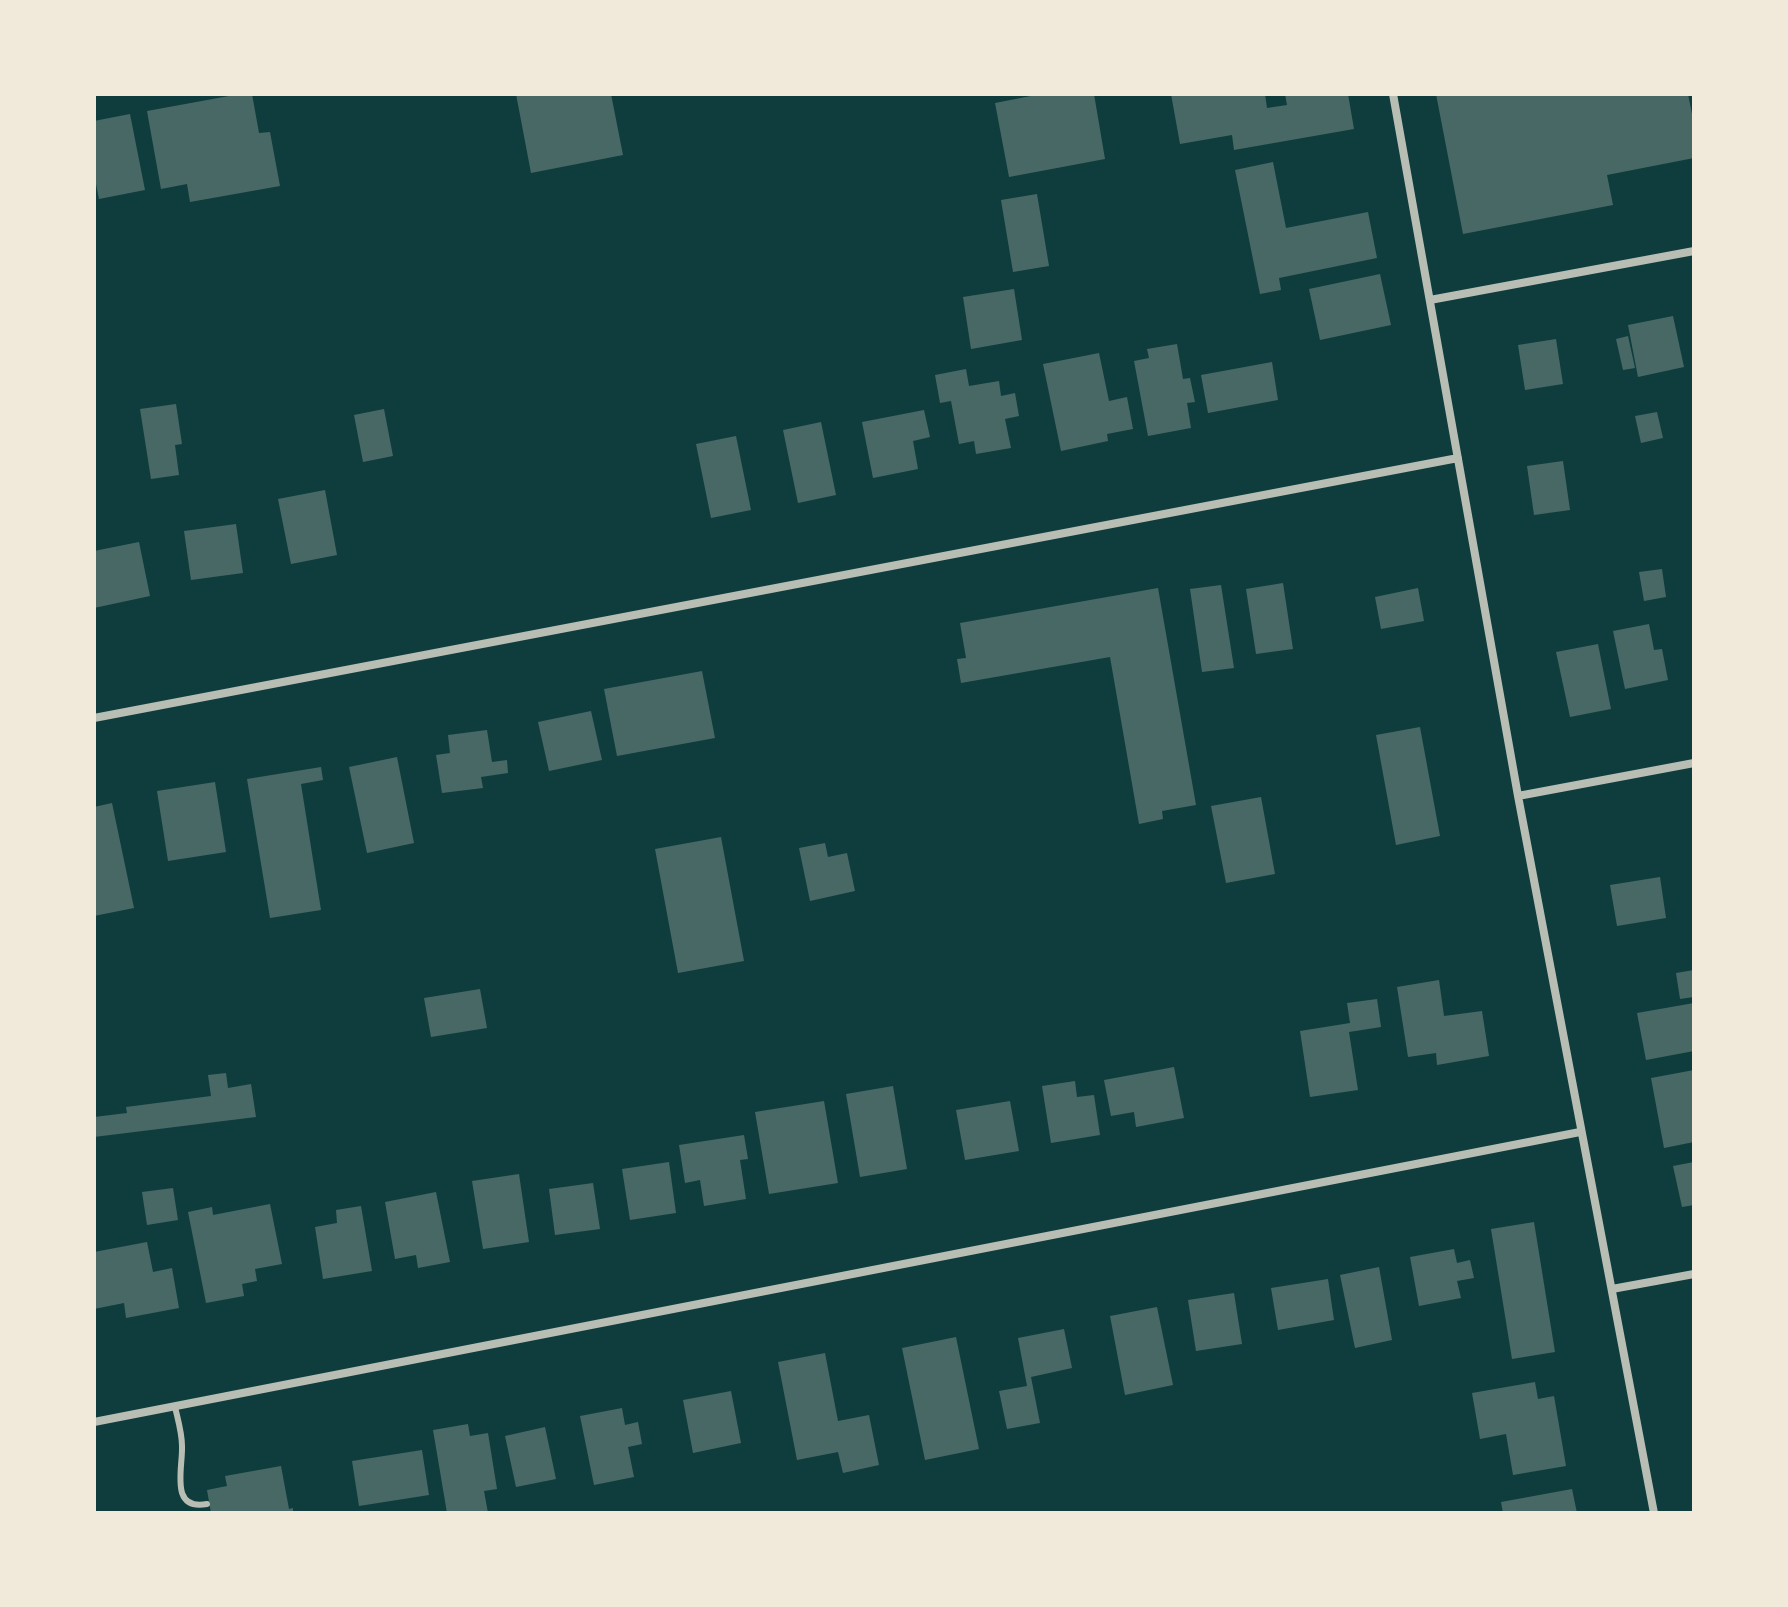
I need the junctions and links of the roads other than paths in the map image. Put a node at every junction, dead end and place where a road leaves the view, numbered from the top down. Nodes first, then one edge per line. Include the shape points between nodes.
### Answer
1 (1393, 94) edge
2 (1694, 251) edge
3 (1430, 300) junction
4 (1458, 458) junction
5 (94, 718) edge
6 (1694, 763) edge
7 (1518, 796) junction
8 (1580, 1132) junction
9 (1694, 1274) edge
10 (1612, 1289) junction
11 (175, 1407) junction
12 (94, 1422) edge
13 (207, 1504) dead end
14 (1654, 1513) edge

1 - 3 street
2 - 3 street
3 - 4 street
4 - 5 street
4 - 7 street
6 - 7 street
7 - 8 street
8 - 10 street
8 - 11 street
9 - 10 street
10 - 14 street
11 - 12 street
11 - 13 lane via 182,1443 181,1489 194,1505

